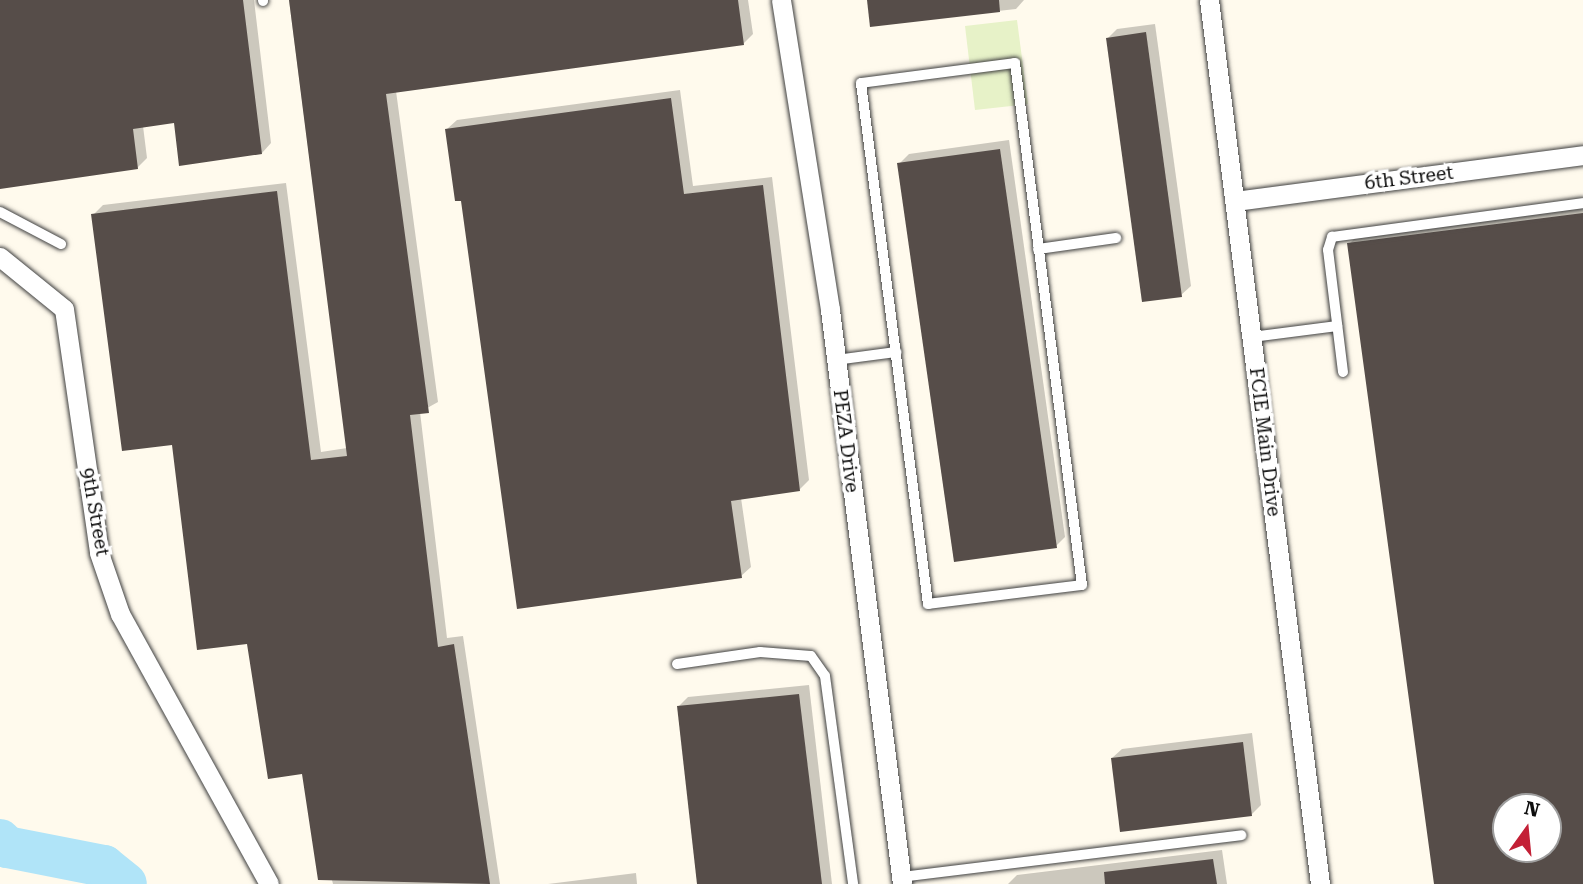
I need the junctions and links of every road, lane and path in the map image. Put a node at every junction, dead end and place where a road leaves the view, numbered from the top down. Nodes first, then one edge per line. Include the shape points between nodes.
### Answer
1 (781, 0) edge
2 (1209, 0) edge
3 (1583, 155) edge
4 (1235, 201) junction
5 (1583, 203) edge
6 (0, 212) edge
7 (1116, 238) dead end
8 (61, 244) dead end
9 (1038, 248) junction
10 (0, 257) edge
11 (1337, 326) junction
12 (1252, 337) junction
13 (896, 352) junction
14 (836, 360) junction
15 (1343, 372) dead end
16 (677, 664) dead end
17 (1241, 835) dead end
18 (902, 880) edge
19 (269, 884) edge
20 (853, 884) edge
21 (1320, 884) edge

1 - 14 street, PEZA Drive
2 - 4 street, FCIE Main Drive
3 - 4 street, 6th Street
4 - 12 street, FCIE Main Drive
5 - 11 lane via 1342,230 1328,250
6 - 8 lane
7 - 9 lane
9 - 13 lane via 1015,64 861,83
9 - 13 lane via 1082,585 928,604
10 - 19 street, 9th Street via 64,309 99,553 120,614
11 - 12 lane
11 - 15 lane
12 - 21 street, FCIE Main Drive
13 - 14 lane
14 - 18 street, PEZA Drive
16 - 20 lane via 760,652 811,656 825,676
17 - 18 lane

